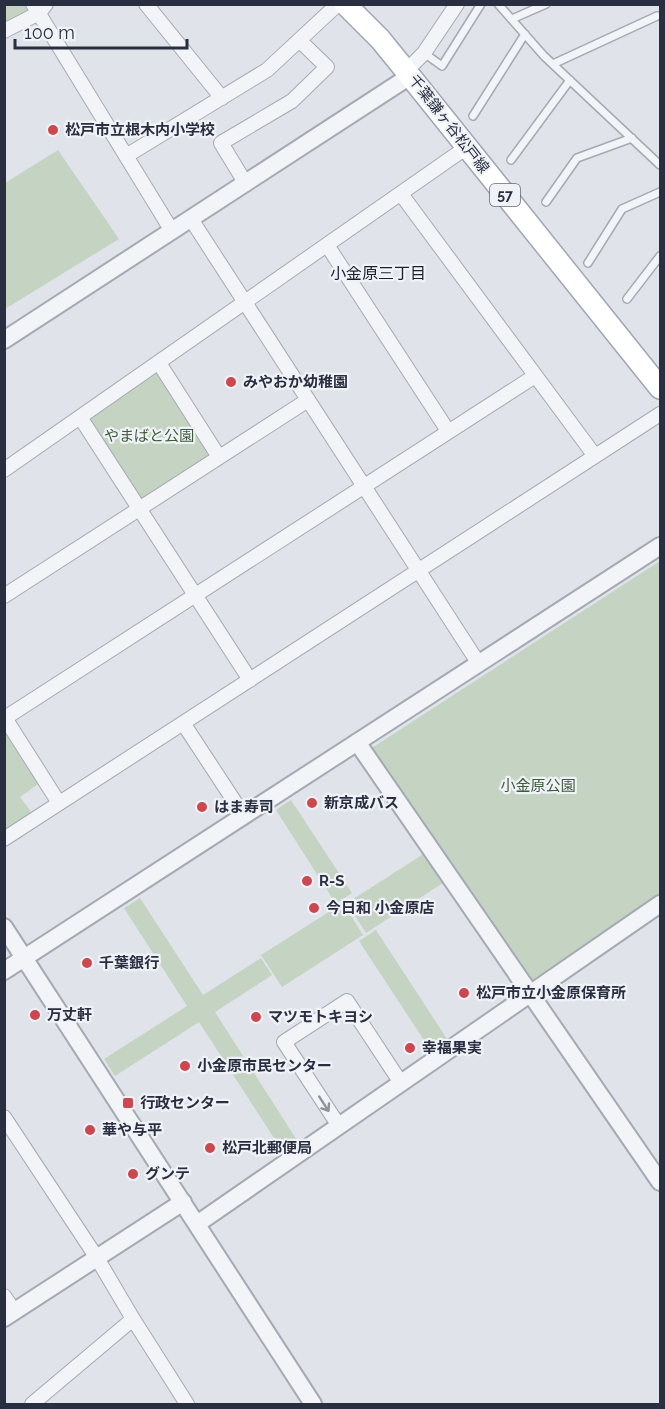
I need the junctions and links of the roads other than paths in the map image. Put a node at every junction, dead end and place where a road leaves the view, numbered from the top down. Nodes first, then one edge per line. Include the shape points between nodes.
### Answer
1 (146, 4) edge
2 (338, 4) edge
3 (345, 4) edge
4 (458, 4) edge
5 (481, 4) edge
6 (498, 4) edge
7 (546, 4) edge
8 (39, 7) edge
9 (657, 16) dead end
10 (512, 19) junction
11 (4, 31) edge
12 (525, 34) junction
13 (299, 40) junction
14 (424, 53) junction
15 (554, 64) junction
16 (408, 73) junction
17 (570, 80) junction
18 (222, 98) junction
19 (473, 116) dead end
20 (632, 138) junction
21 (467, 147) junction
22 (126, 156) junction
23 (511, 160) dead end
24 (660, 165) edge
25 (246, 184) junction
26 (660, 192) edge
27 (401, 194) junction
28 (546, 202) dead end
29 (191, 219) junction
30 (172, 231) junction
31 (327, 245) junction
32 (660, 256) edge
33 (588, 262) dead end
34 (627, 299) dead end
35 (245, 303) junction
36 (4, 340) edge
37 (159, 363) junction
38 (535, 376) junction
39 (660, 388) edge
40 (308, 400) junction
41 (660, 414) edge
42 (80, 417) junction
43 (448, 432) junction
44 (595, 456) junction
45 (219, 457) junction
46 (4, 470) edge
47 (364, 486) junction
48 (140, 508) junction
49 (660, 547) edge
50 (418, 571) junction
51 (195, 595) junction
52 (4, 596) edge
53 (478, 664) junction
54 (250, 680) junction
55 (183, 723) junction
56 (357, 742) junction
57 (59, 803) junction
58 (244, 816) junction
59 (4, 839) edge
60 (660, 904) edge
61 (4, 927) edge
62 (25, 958) junction
63 (4, 971) edge
64 (531, 994) junction
65 (401, 1083) junction
66 (4, 1117) edge
67 (339, 1126) junction
68 (660, 1182) edge
69 (183, 1203) junction
70 (197, 1224) junction
71 (98, 1258) junction
72 (4, 1296) edge
73 (10, 1315) edge
74 (133, 1320) junction
75 (180, 1402) edge
76 (32, 1404) edge
77 (313, 1404) edge

1 - 18 street
2 - 13 street
3 - 16 main road, 千葉鎌ヶ谷松戸線 / 57
4 - 14 street
5 - 14 lane via 442,66
6 - 10 lane
7 - 10 lane
8 - 11 street
8 - 22 street
9 - 15 lane
10 - 12 lane
12 - 15 lane
12 - 19 lane
13 - 18 street via 267,70
13 - 25 street via 327,67 292,101 220,143
14 - 16 street
15 - 17 lane
16 - 21 main road, 千葉鎌ヶ谷松戸線 / 57
16 - 25 street
17 - 20 lane
17 - 23 lane
18 - 22 street
20 - 24 lane
20 - 28 lane via 577,158
21 - 27 street
21 - 39 main road, 千葉鎌ヶ谷松戸線 / 57
22 - 30 street
25 - 29 street
26 - 33 lane via 622,209
27 - 31 street
27 - 38 street
29 - 30 street
29 - 35 street
30 - 36 street
31 - 35 street
31 - 43 street
32 - 34 lane
35 - 37 street
35 - 40 street
37 - 42 street
37 - 45 street
38 - 43 street
38 - 44 street
40 - 45 street
40 - 47 street
41 - 44 street
42 - 46 street
42 - 48 street
43 - 47 street
44 - 50 street
45 - 48 street
47 - 50 street
47 - 51 street
48 - 51 street
48 - 52 street
49 - 53 street
50 - 53 street
50 - 54 street
51 - 54 street
51 - 57 street via 4,718
53 - 56 street
54 - 55 street
55 - 57 street
55 - 58 street
56 - 58 street
56 - 64 street
57 - 59 street
58 - 62 street
60 - 64 street
61 - 62 street
62 - 63 street
62 - 69 street
64 - 65 street
64 - 68 street
65 - 67 street
65 -> 67 street via 347,1001 284,1041
66 - 71 street
67 - 70 street
69 - 70 street
69 - 71 street
70 - 77 street
71 - 73 street
71 - 74 street
72 - 73 street
74 - 75 street
74 - 76 street

